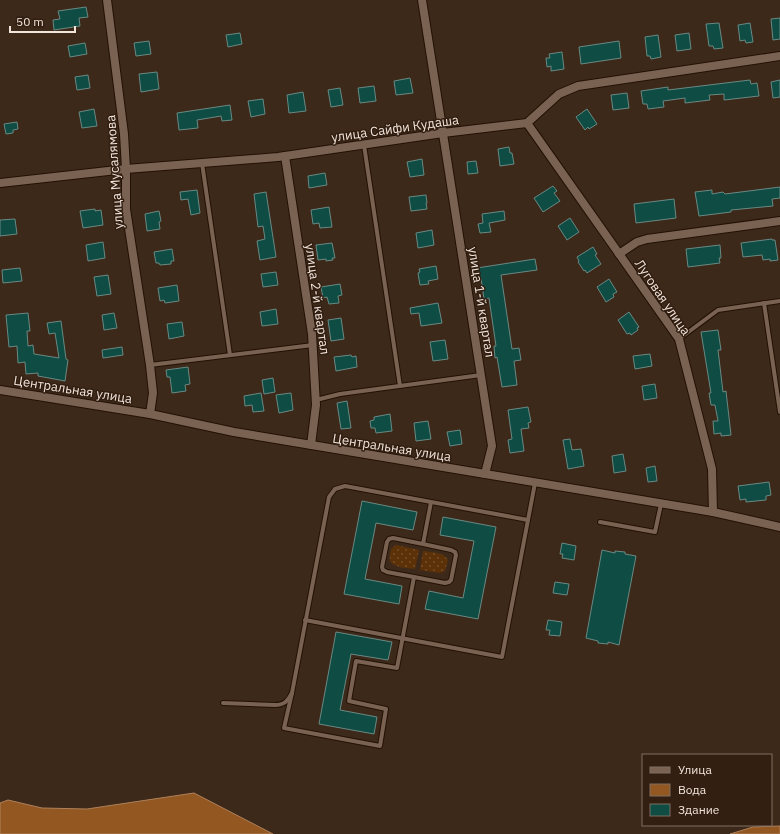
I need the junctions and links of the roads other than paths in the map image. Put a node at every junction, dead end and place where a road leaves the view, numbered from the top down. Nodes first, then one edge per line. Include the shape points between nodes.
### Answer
1 (107, 0) edge
2 (422, 0) edge
3 (780, 56) edge
4 (527, 123) junction
5 (443, 133) junction
6 (364, 145) junction
7 (285, 156) junction
8 (202, 163) junction
9 (126, 169) junction
10 (0, 183) edge
11 (780, 220) edge
12 (619, 254) junction
13 (780, 301) edge
14 (764, 304) junction
15 (679, 339) junction
16 (313, 345) junction
17 (230, 355) junction
18 (150, 365) junction
19 (481, 375) junction
20 (400, 386) junction
21 (0, 389) edge
22 (315, 400) junction
23 (780, 412) edge
24 (150, 414) junction
25 (311, 445) junction
26 (485, 474) junction
27 (535, 483) junction
28 (431, 502) junction
29 (660, 504) junction
30 (713, 512) junction
31 (528, 520) junction
32 (600, 522) dead end
33 (780, 527) edge
34 (424, 544) junction
35 (414, 577) junction
36 (305, 620) junction
37 (403, 639) junction
38 (292, 693) junction
39 (224, 703) dead end

1 - 9 street, улица Мусалямова
2 - 5 street, улица 1-й квартал
3 - 4 street via 578,86 559,94
4 - 5 street, улица Сайфи Кудаша
4 - 12 street, Луговая улица
5 - 6 street, улица Сайфи Кудаша
5 - 19 street, улица 1-й квартал
6 - 7 street, улица Сайфи Кудаша
6 - 20 lane
7 - 8 street, улица Сайфи Кудаша
7 - 16 street, улица 2-й квартал
8 - 9 street, улица Сайфи Кудаша
8 - 17 lane
9 - 10 street, улица Сайфи Кудаша
9 - 18 street, улица Мусалямова via 126,209
11 - 12 street via 647,239 636,242
12 - 15 street, Луговая улица
13 - 14 lane
14 - 15 lane via 718,310
14 - 23 lane
15 - 30 street, Луговая улица via 712,469
16 - 17 lane
16 - 22 street, улица 2-й квартал
17 - 18 lane
18 - 24 street, улица Мусалямова via 153,393
19 - 20 lane
19 - 26 street, улица 1-й квартал via 492,446
20 - 22 lane
21 - 24 street, Центральная улица
22 - 25 street, улица 2-й квартал
24 - 25 street, Центральная улица
25 - 26 street, Центральная улица
26 - 27 street, Центральная улица
27 - 29 street, Центральная улица
27 - 31 lane
28 - 31 lane
28 - 34 lane
28 - 36 lane via 345,486 335,489 329,497
29 - 30 street, Центральная улица
29 - 32 lane via 655,532
30 - 33 street, Центральная улица
31 - 37 lane via 502,657
34 - 35 lane via 455,552 451,580 445,583
34 - 35 lane via 393,538 387,542 383,570
35 - 37 lane
36 - 37 lane
36 - 38 lane
37 - 38 lane via 397,668 356,661 348,701 386,709 380,746 284,728
38 - 39 lane via 281,705

